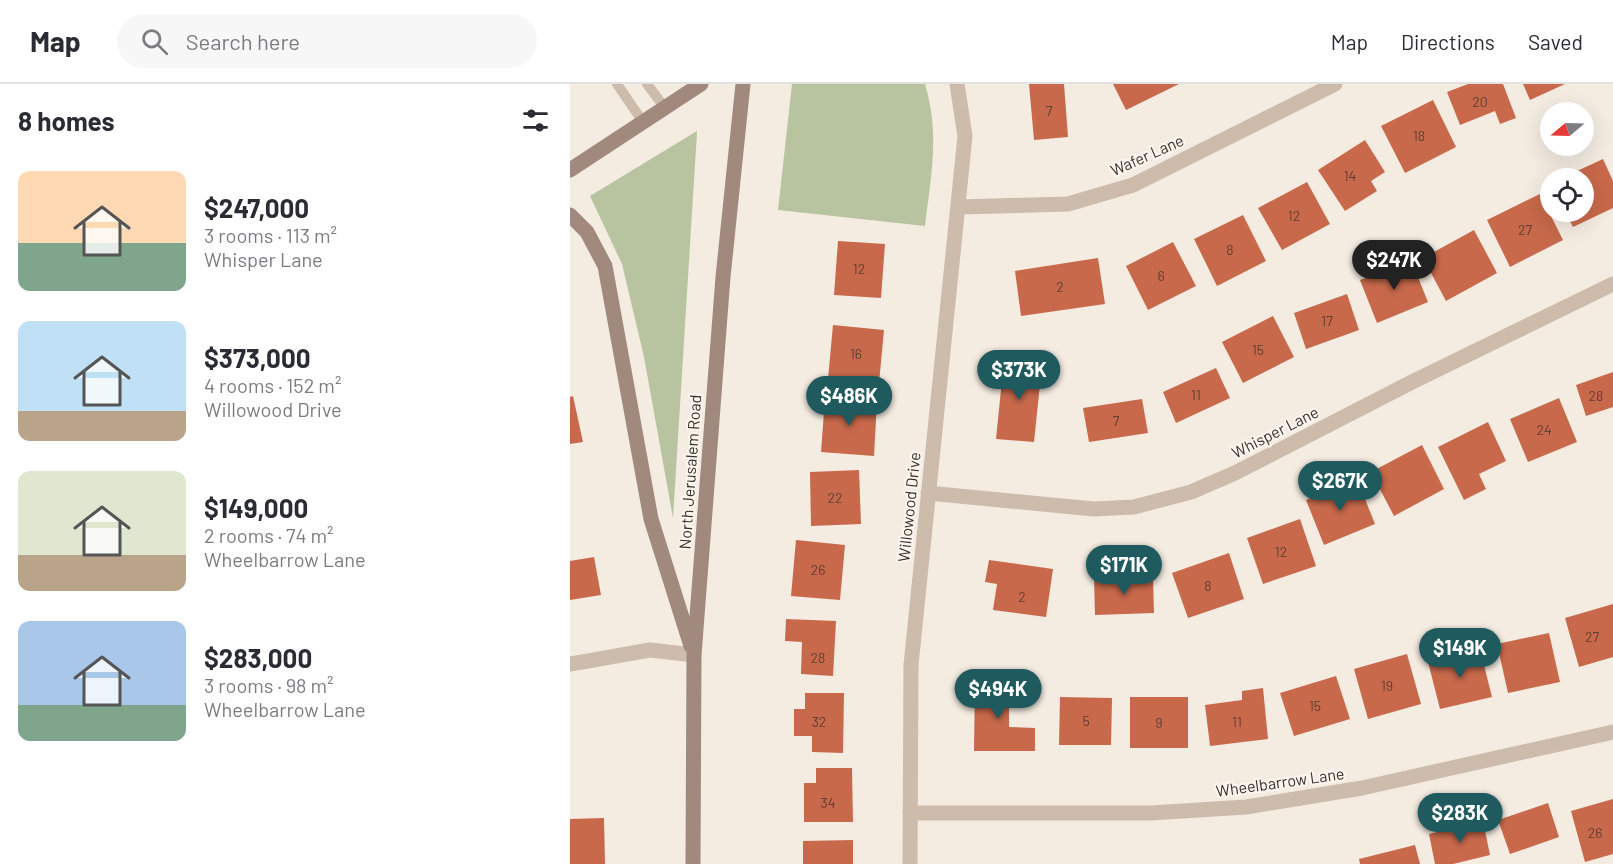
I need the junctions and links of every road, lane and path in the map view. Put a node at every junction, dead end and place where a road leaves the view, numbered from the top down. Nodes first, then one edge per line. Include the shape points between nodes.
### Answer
1 (617, 84) edge
2 (647, 84) edge
3 (701, 84) edge
4 (743, 84) edge
5 (957, 84) edge
6 (1335, 84) edge
7 (664, 108) junction
8 (643, 122) junction
9 (570, 170) edge
10 (959, 207) junction
11 (570, 215) edge
12 (1613, 284) edge
13 (928, 493) junction
14 (694, 655) junction
15 (570, 664) edge
16 (1613, 732) edge
17 (910, 813) junction
18 (693, 864) edge
19 (910, 864) edge

1 - 8 lane
2 - 7 lane
3 - 7 main road
4 - 14 main road, North Jerusalem Road via 723,277
5 - 10 street, Willowood Drive via 966,136
6 - 10 street, Wafer Lane via 1133,185 1068,204
7 - 8 main road
8 - 9 main road
10 - 13 street, Willowood Drive
11 - 14 main road via 587,232 605,266 651,519
12 - 13 street, Whisper Lane via 1191,492 1134,507 1094,509
13 - 17 street, Willowood Drive via 911,664
14 - 15 street via 650,650
14 - 18 main road, North Jerusalem Road
16 - 17 street, Wheelbarrow Lane via 1362,788 1246,807 1151,813
17 - 19 street, Willowood Drive

